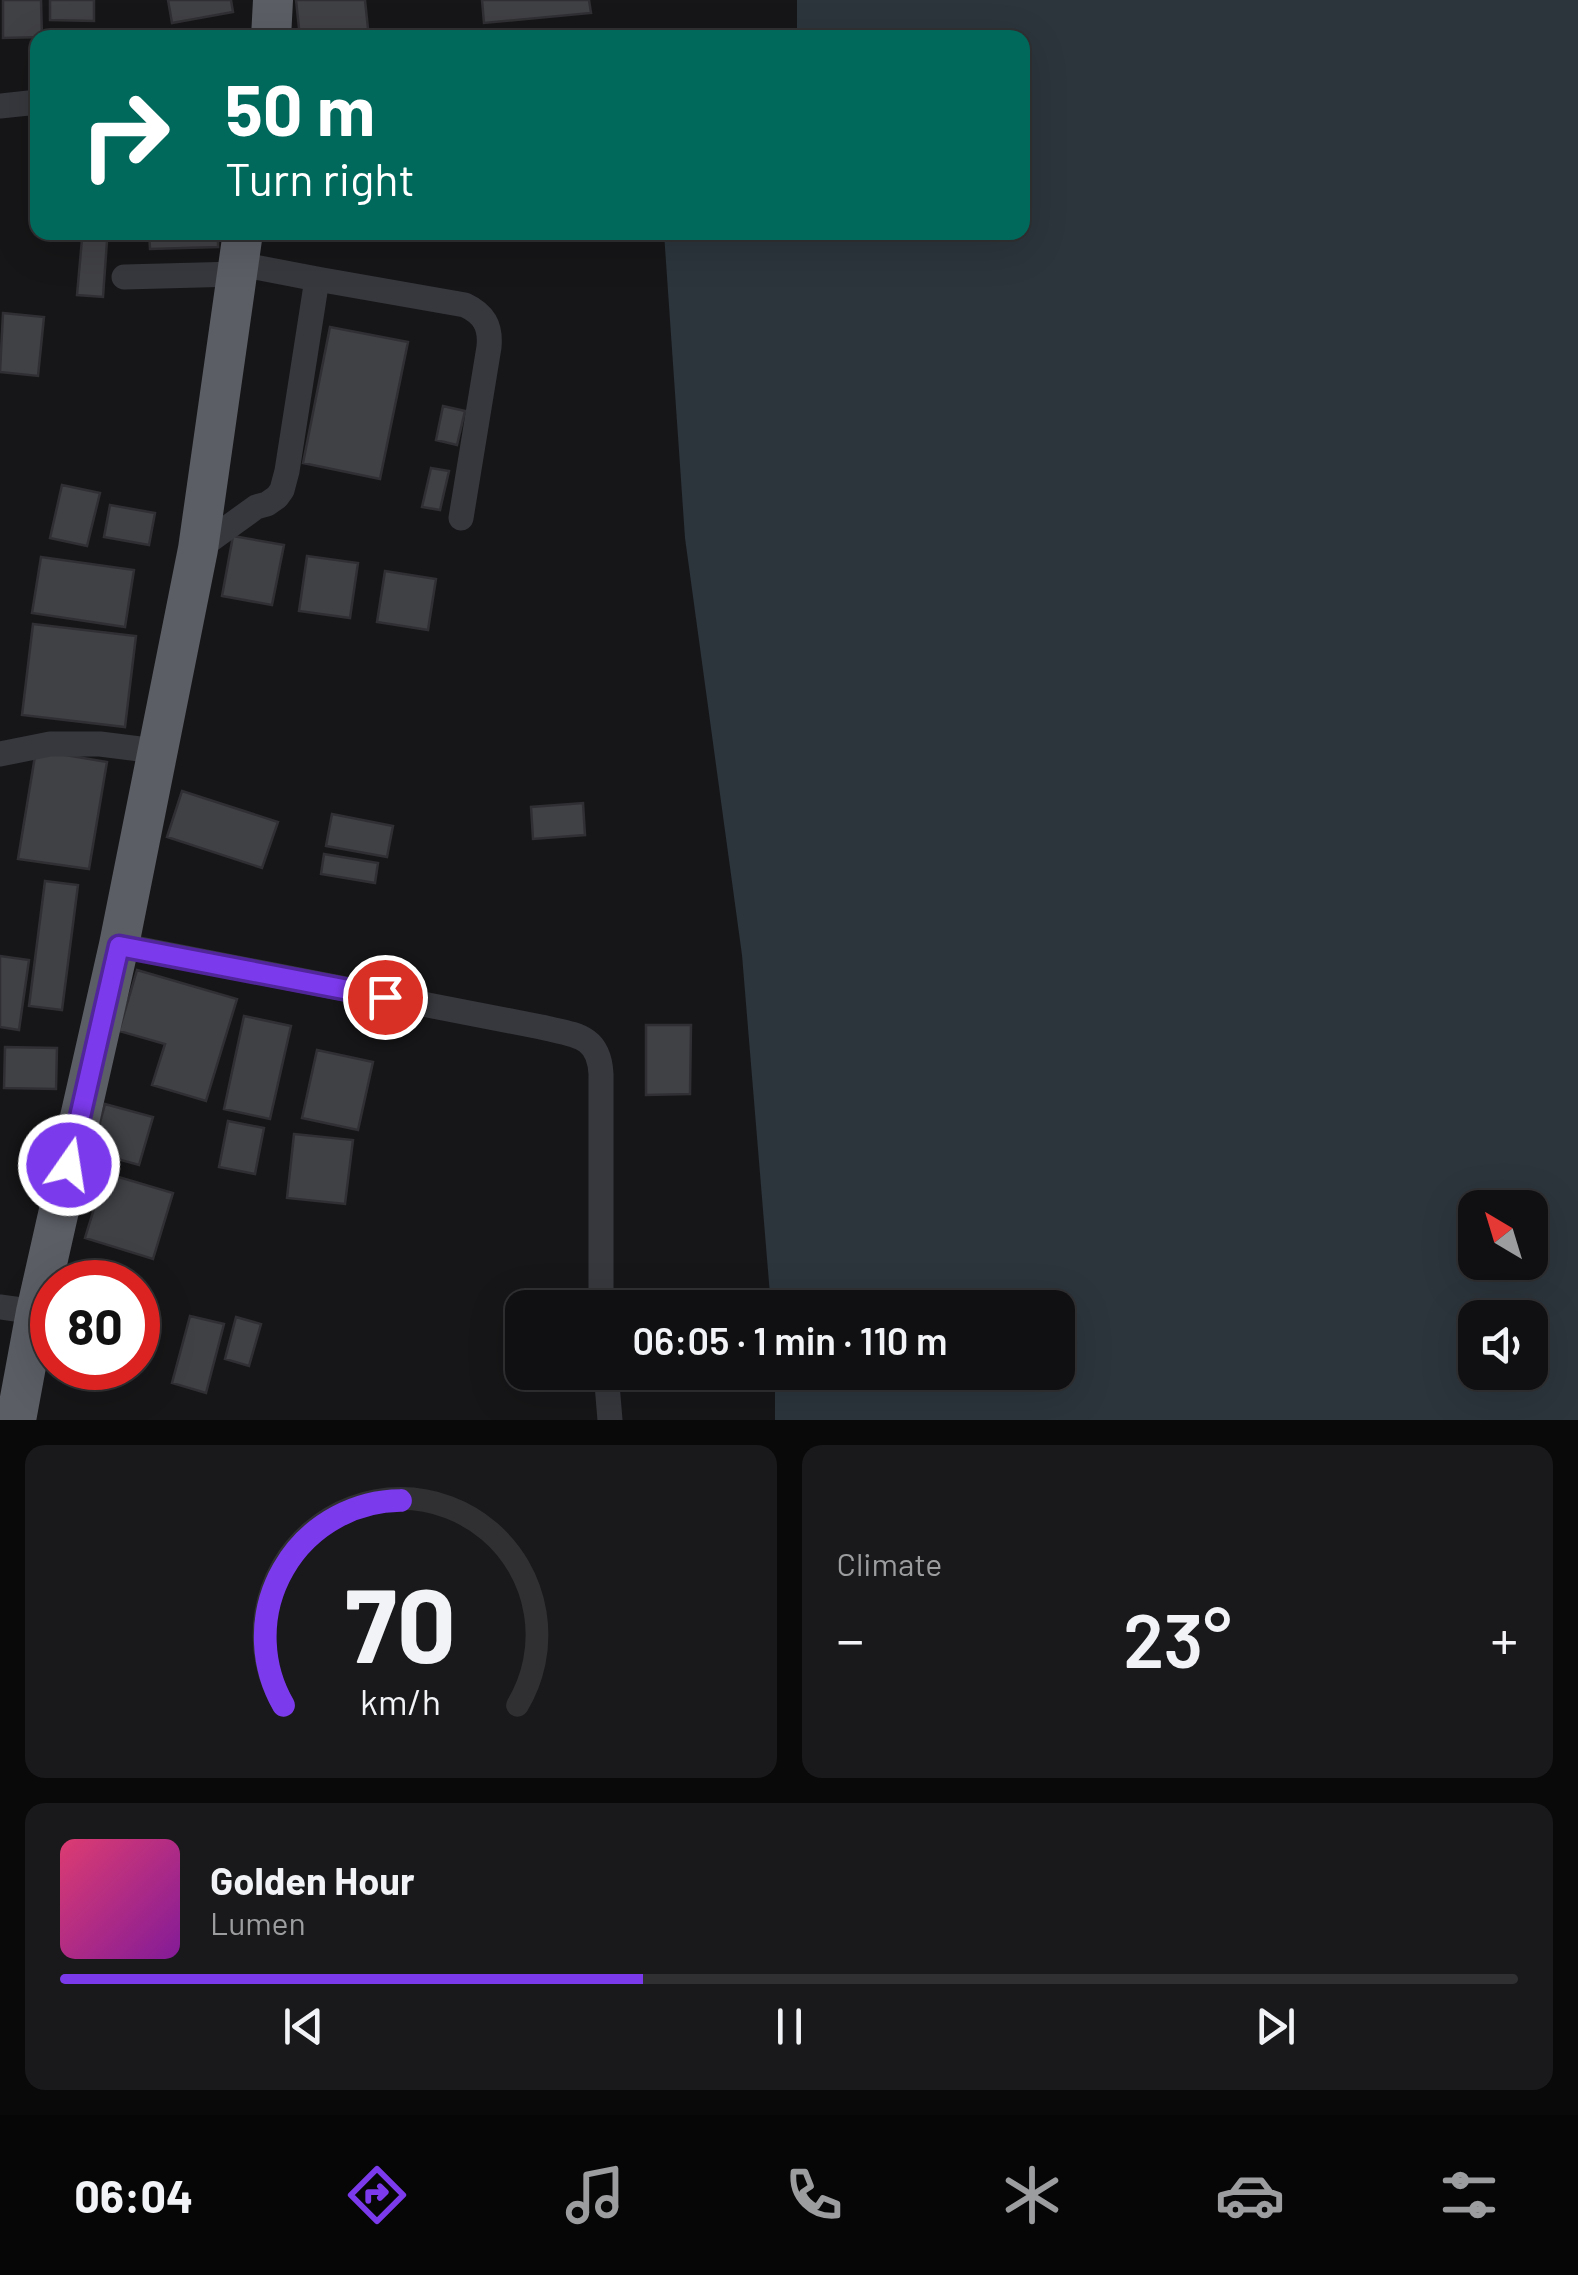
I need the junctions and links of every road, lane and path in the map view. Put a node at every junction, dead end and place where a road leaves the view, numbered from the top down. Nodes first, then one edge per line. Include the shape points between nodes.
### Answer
1 (273, 0) edge
2 (271, 30) edge
3 (30, 103) edge
4 (0, 106) edge
5 (240, 257) edge
6 (124, 277) dead end
7 (317, 279) junction
8 (461, 518) dead end
9 (198, 549) junction
10 (156, 751) junction
11 (0, 754) edge
12 (119, 946) junction
13 (601, 1290) edge
14 (18, 1309) edge
15 (608, 1390) edge
16 (16, 1420) edge
17 (610, 1420) edge

1 - 2 highway
3 - 4 street
5 - 6 street
5 - 7 street
5 - 9 highway
7 - 8 street via 448,301 484,319 490,347
7 - 9 street via 282,490
9 - 10 highway
10 - 11 street via 50,744
10 - 12 highway
12 - 13 street via 588,1042 600,1058
12 - 14 highway
14 - 16 highway
15 - 17 street

